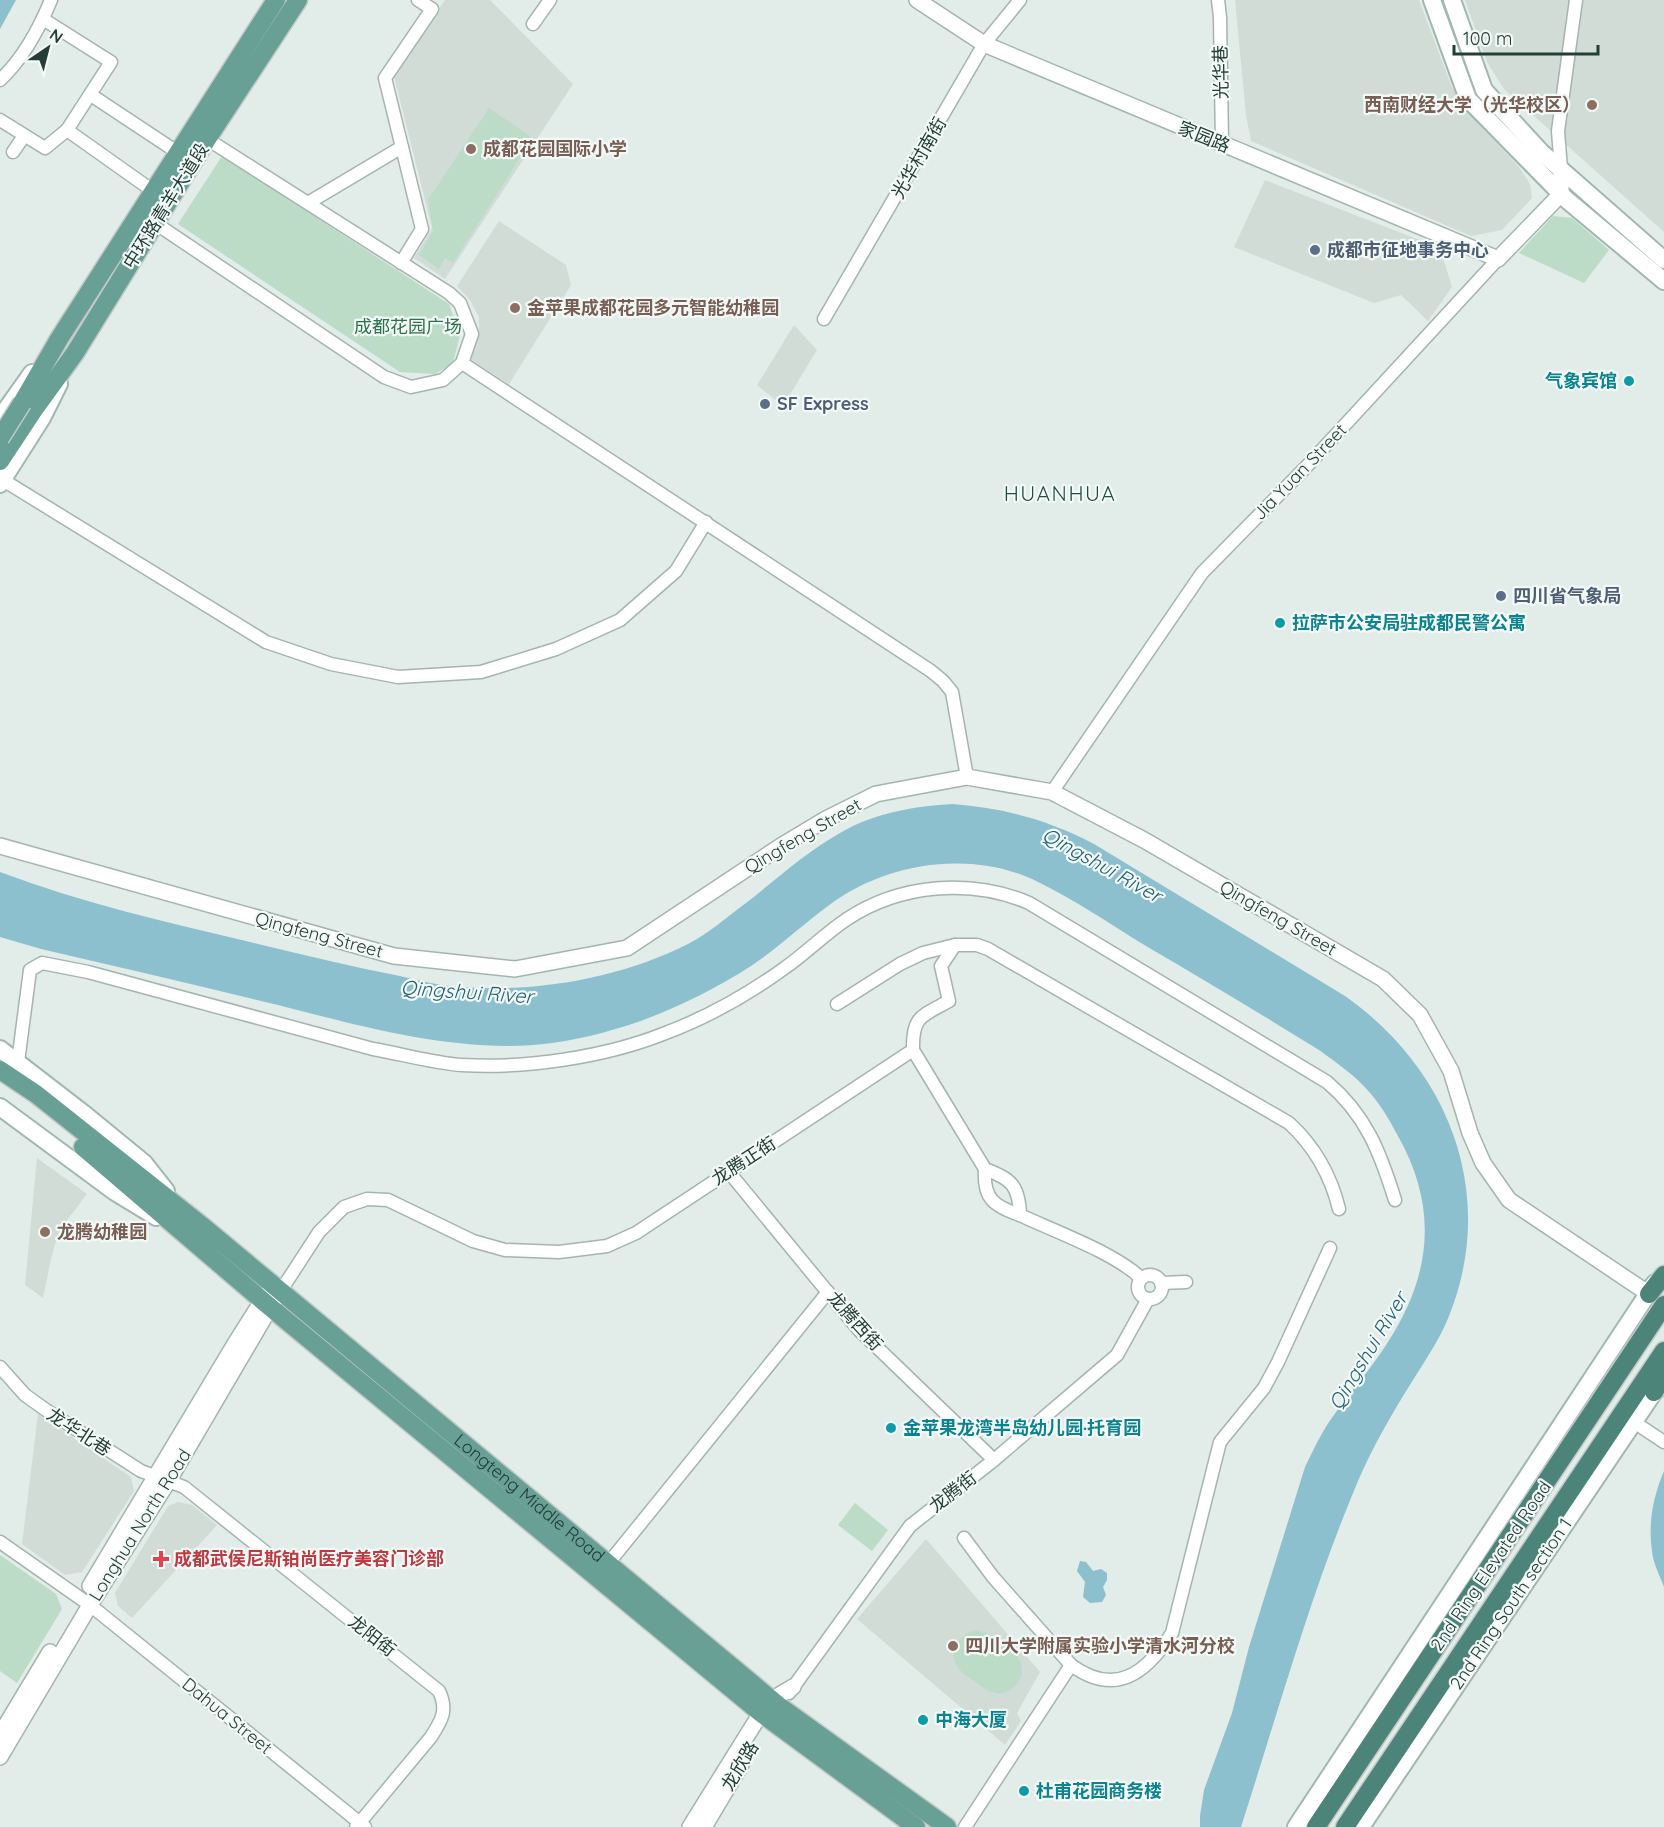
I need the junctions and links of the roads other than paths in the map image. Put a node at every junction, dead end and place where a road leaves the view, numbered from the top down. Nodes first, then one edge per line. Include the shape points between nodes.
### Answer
1 (51, 0) edge
2 (276, 0) edge
3 (298, 0) edge
4 (418, 0) edge
5 (550, 0) edge
6 (917, 0) edge
7 (1020, 0) edge
8 (1218, 0) edge
9 (1432, 0) edge
10 (1452, 0) edge
11 (1576, 0) edge
12 (43, 19) junction
13 (533, 24) dead end
14 (984, 44) junction
15 (0, 80) edge
16 (91, 95) junction
17 (0, 120) edge
18 (67, 130) junction
19 (24, 136) junction
20 (207, 139) junction
21 (1222, 144) junction
22 (402, 147) junction
23 (13, 152) dead end
24 (177, 152) junction
25 (1561, 169) junction
26 (153, 191) junction
27 (1561, 194) junction
28 (308, 203) junction
29 (155, 223) junction
30 (1498, 259) junction
31 (1664, 260) edge
32 (401, 263) junction
33 (1664, 281) edge
34 (824, 319) dead end
35 (58, 339) junction
36 (75, 353) junction
37 (462, 363) junction
38 (28, 407) junction
39 (0, 418) edge
40 (0, 438) edge
41 (1, 475) edge
42 (705, 522) junction
43 (967, 777) junction
44 (1052, 792) junction
45 (0, 846) edge
46 (955, 945) junction
47 (923, 953) junction
48 (941, 966) junction
49 (837, 1004) dead end
50 (0, 1049) edge
51 (913, 1050) junction
52 (18, 1062) junction
53 (0, 1070) edge
54 (0, 1083) edge
55 (33, 1099) junction
56 (0, 1107) edge
57 (985, 1169) junction
58 (728, 1171) junction
59 (1395, 1200) dead end
60 (1340, 1209) dead end
61 (1020, 1215) junction
62 (195, 1231) junction
63 (1330, 1248) dead end
64 (1664, 1266) edge
65 (1664, 1275) edge
66 (1141, 1278) junction
67 (1186, 1282) dead end
68 (1161, 1283) junction
69 (828, 1292) junction
70 (1649, 1294) junction
71 (271, 1296) junction
72 (1148, 1299) junction
73 (1664, 1305) edge
74 (1664, 1351) edge
75 (0, 1366) edge
76 (1661, 1384) edge
77 (1634, 1422) junction
78 (1664, 1442) edge
79 (994, 1460) junction
80 (162, 1479) junction
81 (964, 1538) dead end
82 (0, 1542) edge
83 (607, 1564) junction
84 (86, 1603) junction
85 (1071, 1665) junction
86 (793, 1687) joint
87 (770, 1709) junction
88 (0, 1735) edge
89 (0, 1757) edge
90 (360, 1826) edge
91 (690, 1827) edge
92 (704, 1827) edge
93 (916, 1827) edge
94 (947, 1827) edge
95 (965, 1827) edge
96 (1296, 1827) edge
97 (1316, 1827) edge
98 (1345, 1827) edge
99 (1361, 1827) edge

1 - 12 street
2 - 24 main road, 中环路青羊大道段
3 - 20 main road, 中环路青羊大道段
4 - 22 street via 432,9 385,78
5 - 13 street
6 - 14 street, 家园路
7 - 14 street, 光华村南街
8 - 21 street, 光华巷
9 - 27 main road via 1468,99
10 - 25 main road via 1484,90
11 - 25 street via 1558,131
12 - 15 street
12 - 16 street via 111,62
14 - 21 street, 家园路
14 - 34 street, 光华村南街
16 - 18 street
16 - 24 street
17 - 19 street
18 - 19 street via 45,148
18 - 26 street
19 - 23 street
20 - 28 street
20 - 29 main road, 中环路青羊大道段
21 - 30 street, 家园路
22 - 28 street
22 - 32 street via 422,229
24 - 26 main road, 中环路青羊大道段
25 - 27 street
25 - 31 main road
26 - 35 main road, 中环路青羊大道段
27 - 30 street, Jia Yuan Street
27 - 33 main road
28 - 32 street
29 - 36 main road, 中环路青羊大道段
29 - 37 street via 384,377 411,387 443,380
30 - 44 street, Jia Yuan Street via 1307,466 1202,573
32 - 37 street via 460,303 472,334
35 - 38 main road, 中环路青羊大道段
35 - 39 main road
36 - 38 main road, 中环路青羊大道段
36 - 41 main road via 42,418
37 - 42 street
38 - 40 main road, bridge
38 - 41 main road
41 - 42 street via 266,642 331,664 398,677 481,672 556,649 620,620 676,571
42 - 43 street via 943,681 951,692
43 - 44 street, Qingfeng Street
43 - 45 street, Qingfeng Street via 876,794 826,819 627,948 515,969 394,956
44 - 70 street, Qingfeng Street via 1144,840 1383,979 1420,1015 1451,1071 1483,1163 1509,1200
46 - 47 street
46 - 48 street
46 - 60 street via 977,945 1002,956 1289,1123 1320,1161
47 - 48 street via 936,958
47 - 49 street
48 - 51 street via 949,1001 919,1020 914,1027
50 - 52 main road
51 - 57 street
51 - 58 street, 龙腾正街
52 - 59 street via 30,970 42,963 373,1049 460,1065 557,1061 662,1035 711,1013 785,968 846,919 870,905 939,888 976,889 1029,903 1314,1072 1344,1096 1370,1134
52 - 62 main road via 144,1163
53 - 55 main road
54 - 55 main road
55 - 62 main road
56 - 62 main road via 115,1192
57 - 61 street via 1013,1183
57 - 61 street via 983,1185 991,1200
58 - 69 street, 龙腾西街
58 - 71 street, 龙腾正街 via 636,1233 607,1246 559,1252 505,1250 473,1241 388,1200 367,1199 344,1207 319,1232
61 - 66 street via 1112,1258
62 - 71 main road
63 - 85 street via 1264,1388 1220,1442 1172,1633 1148,1664 1124,1678 1099,1680
64 - 70 main road
65 - 70 highway
66 - 68 street via 1152,1275
66 - 72 street via 1137,1289
67 - 68 street
68 - 72 street via 1160,1295
69 - 79 street, 龙腾西街 via 858,1329
69 - 83 street
70 - 96 main road
71 - 80 street, Longhua North Road via 232,1347
71 - 83 main road, Longteng Middle Road
71 - 87 main road, Longteng Middle Road
72 - 79 street, 龙腾街 via 1117,1355
73 - 97 highway, 2nd Ring Elevated Road
74 - 98 highway, 2nd Ring Elevated Road
75 - 80 street, 龙华北巷 via 32,1401 141,1471
76 - 77 main road, 2nd Ring South section 1
77 - 78 street
77 - 99 main road, 2nd Ring South section 1
79 - 86 street, 龙腾街 via 910,1526
80 - 84 street, Longhua North Road
80 - 90 street, 龙阳街 via 184,1487 439,1691 445,1713 439,1725
81 - 85 street
82 - 84 street, Dahua Street
83 - 87 main road, Longteng Middle Road
84 - 88 street, Longhua North Road
84 - 89 street, Longhua North Road
84 - 90 street, Dahua Street
85 - 95 street
86 - 87 street
87 - 91 street
87 - 92 street, 龙欣路
87 - 93 main road
87 - 94 main road

